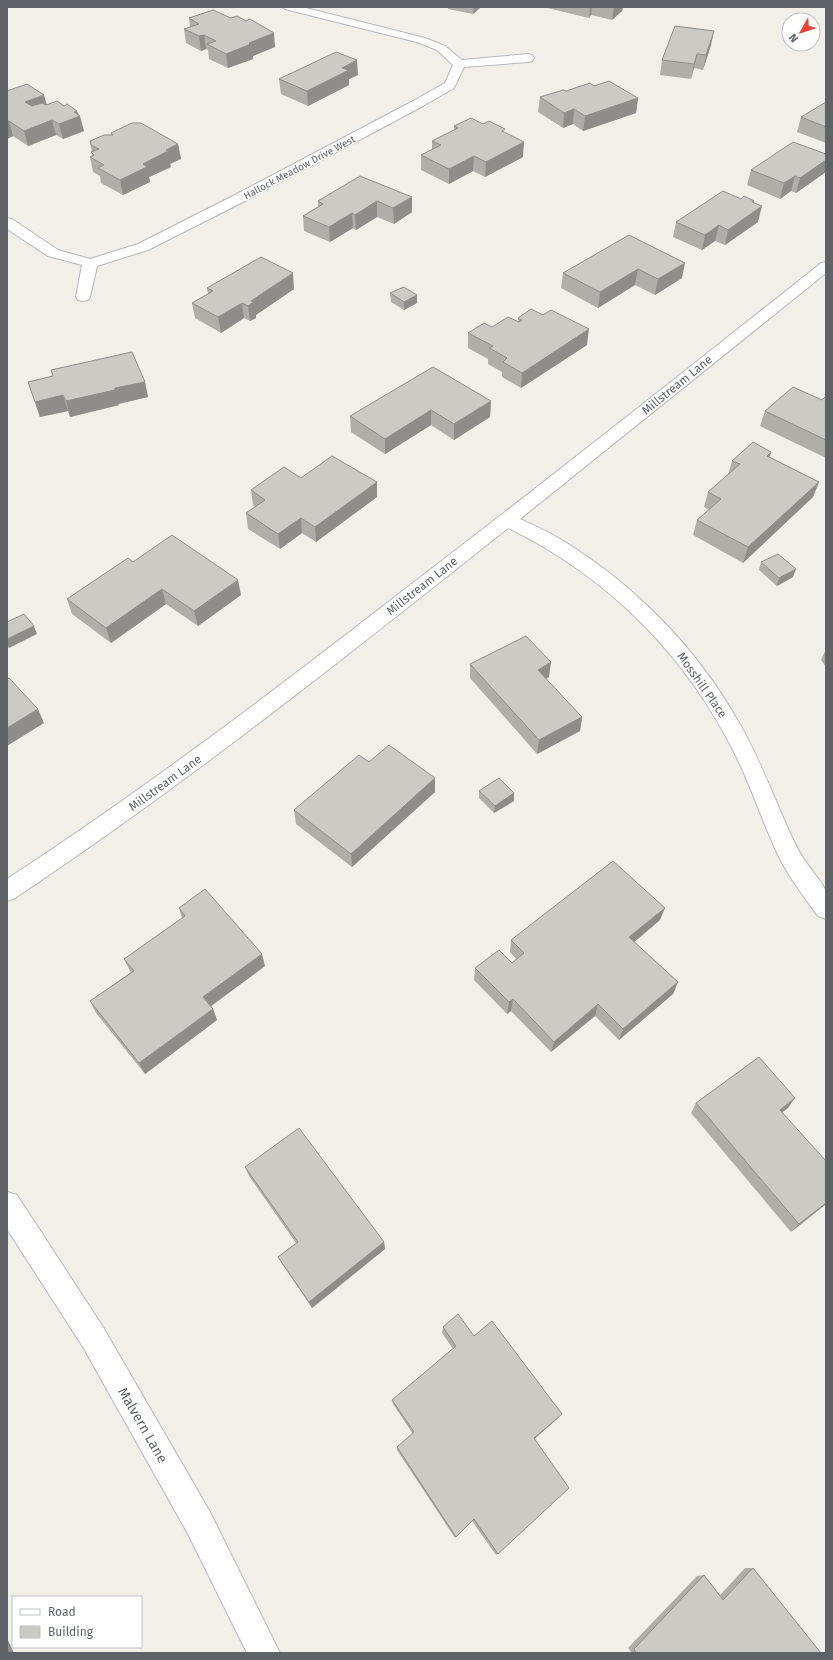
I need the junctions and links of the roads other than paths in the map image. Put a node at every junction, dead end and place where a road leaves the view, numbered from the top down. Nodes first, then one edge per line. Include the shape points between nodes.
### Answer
1 (289, 7) edge
2 (528, 58) dead end
3 (459, 64) junction
4 (7, 222) edge
5 (90, 263) junction
6 (826, 266) edge
7 (83, 297) dead end
8 (508, 520) junction
9 (7, 891) edge
10 (826, 909) edge
11 (7, 1206) edge
12 (264, 1653) edge

1 - 3 street via 421,40 441,48
2 - 3 street
3 - 5 street, Hallock Meadow Drive West via 450,85 419,104 150,244
4 - 5 street via 53,253
5 - 7 street
6 - 8 street, Millstream Lane
8 - 9 street, Millstream Lane via 226,738 114,820
8 - 10 street, Mosshill Place via 560,547 594,570 626,595 662,631 693,669 724,715 747,757 789,855
11 - 12 street, Malvern Lane via 93,1337 199,1523

